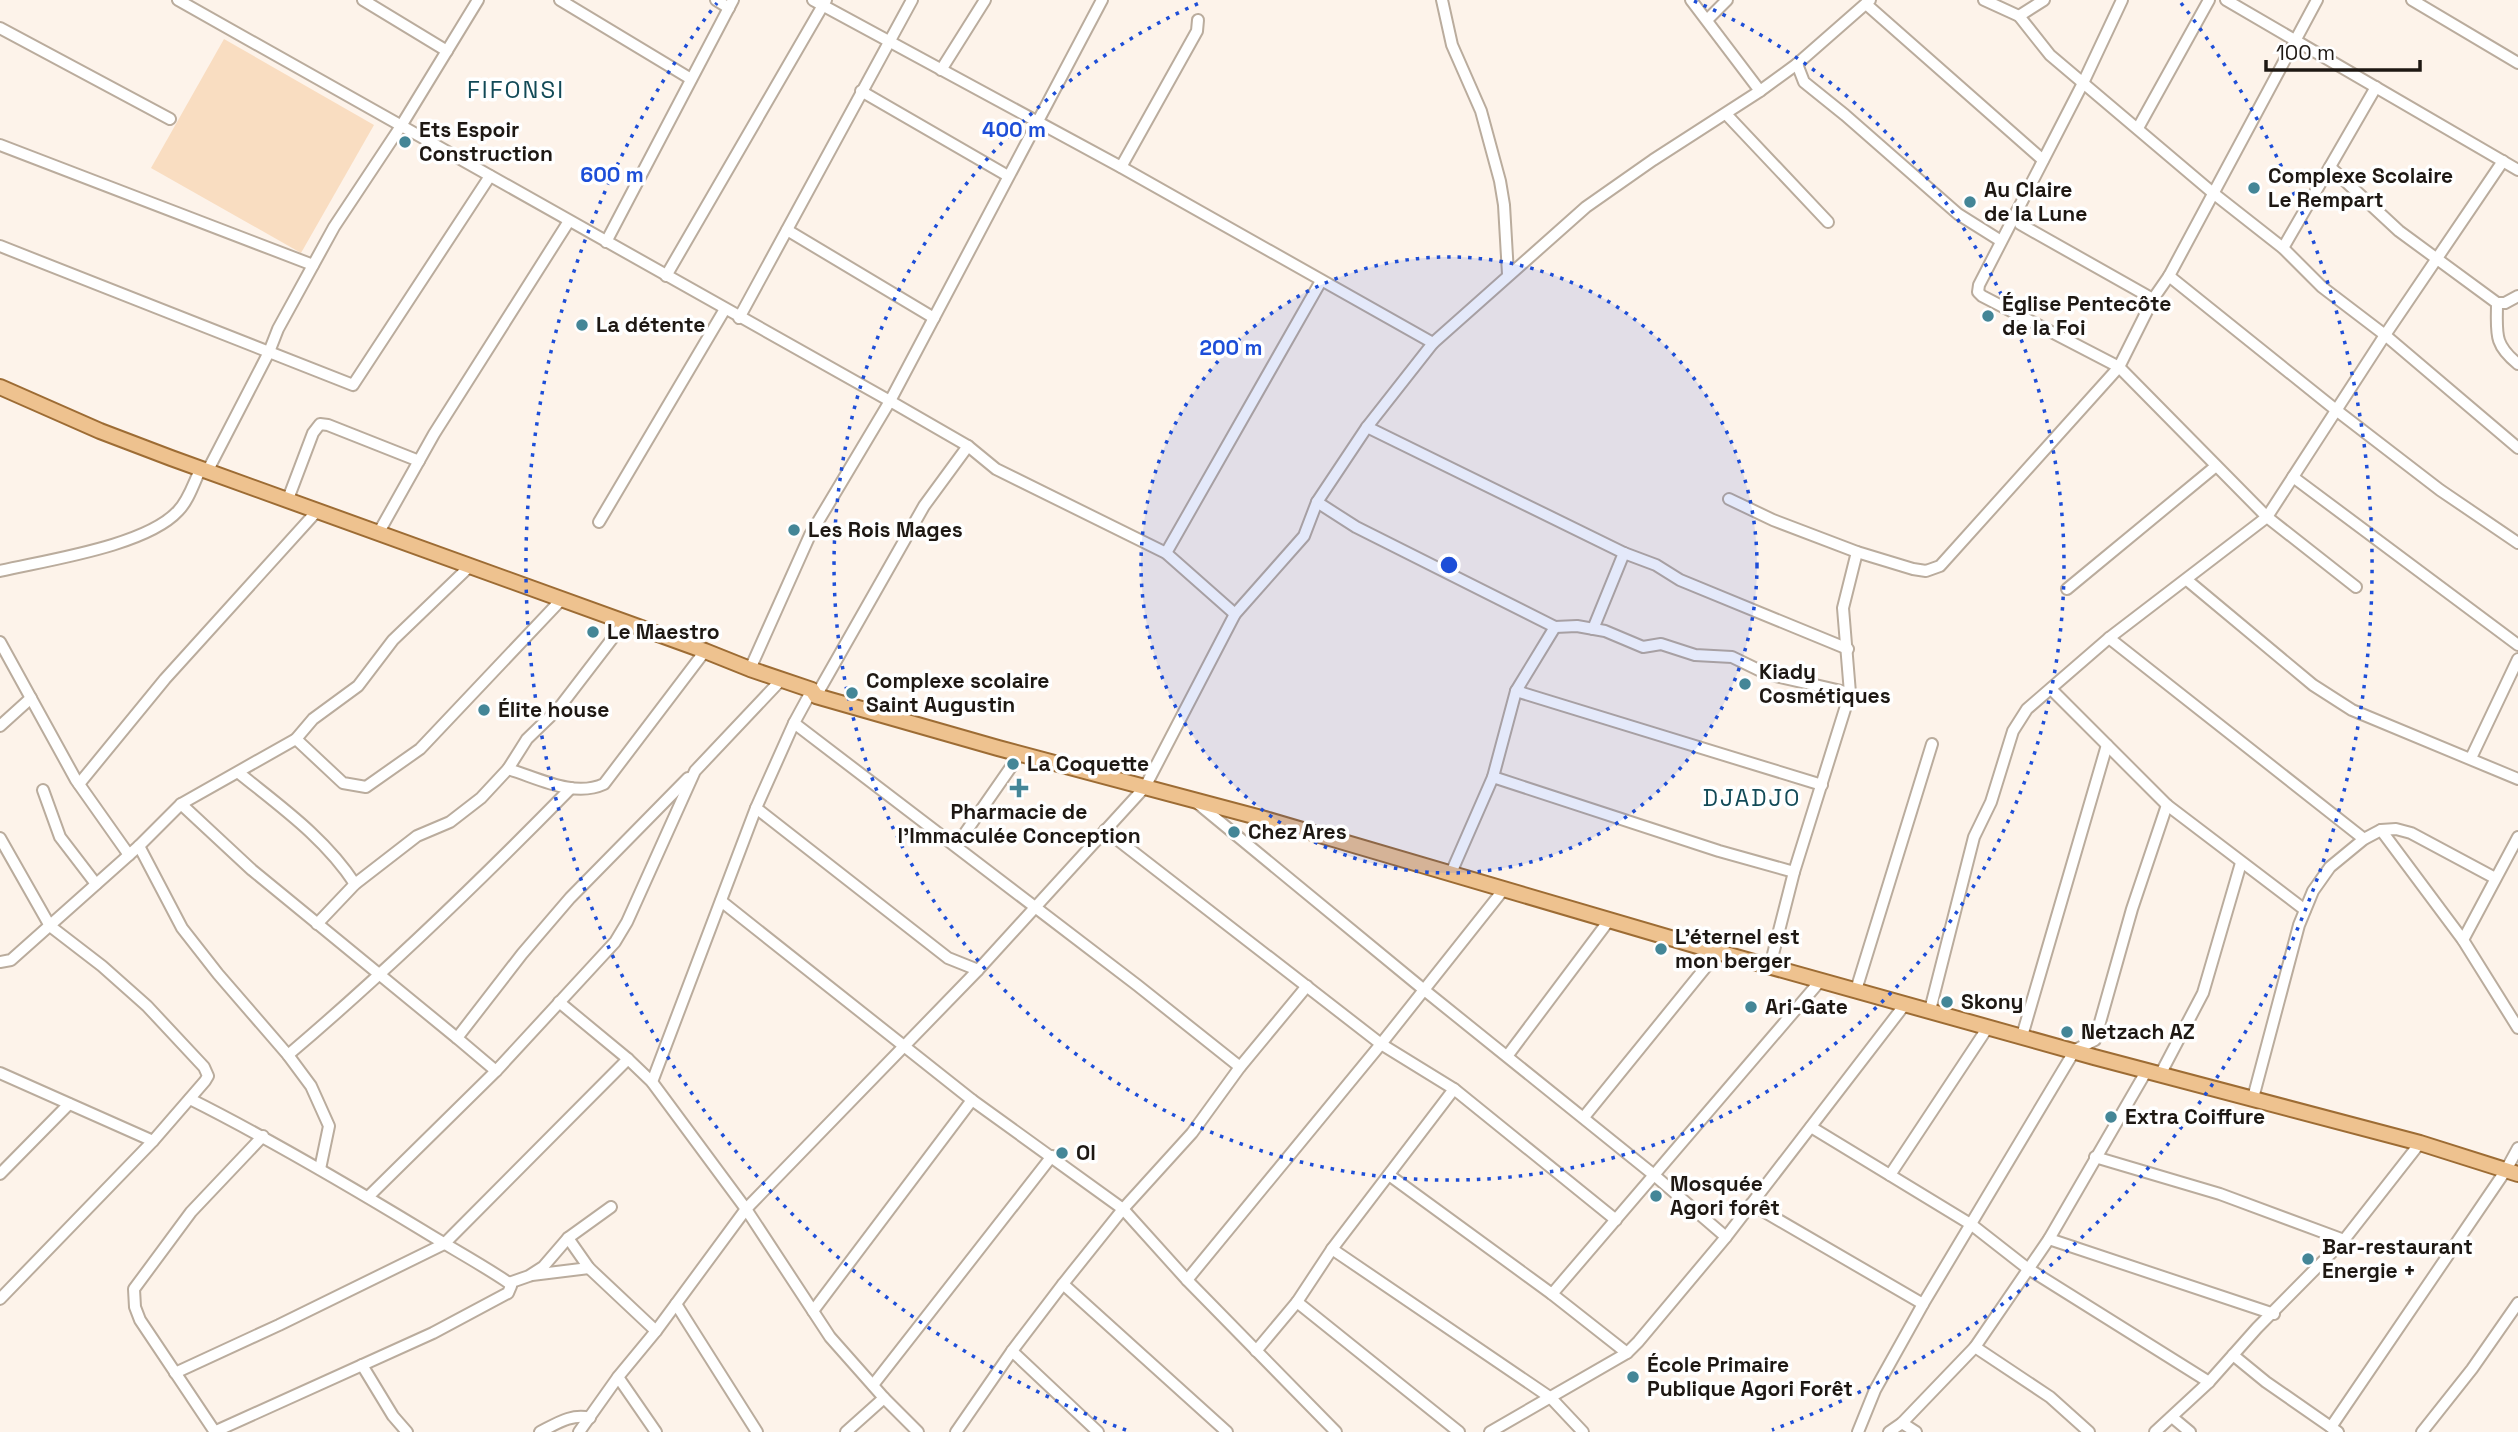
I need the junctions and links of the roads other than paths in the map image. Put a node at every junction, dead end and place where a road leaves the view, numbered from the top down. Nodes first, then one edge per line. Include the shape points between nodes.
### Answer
1 (178, 0) edge
2 (363, 0) edge
3 (478, 0) edge
4 (559, 0) edge
5 (716, 0) edge
6 (912, 0) edge
7 (985, 0) edge
8 (1102, 0) edge
9 (1442, 0) edge
10 (1691, 0) edge
11 (1727, 0) edge
12 (1984, 0) edge
13 (2043, 0) edge
14 (2122, 0) edge
15 (2209, 0) edge
16 (2226, 0) edge
17 (2317, 0) edge
18 (2412, 0) edge
19 (821, 2) edge
20 (1868, 2) edge
21 (731, 4) edge
22 (2019, 16) junction
23 (1198, 20) dead end
24 (1707, 20) junction
25 (0, 28) edge
26 (2297, 39) junction
27 (888, 41) junction
28 (447, 51) junction
29 (2518, 63) edge
30 (1797, 64) junction
31 (942, 70) junction
32 (691, 79) junction
33 (2083, 83) junction
34 (2376, 88) junction
35 (862, 91) junction
36 (1760, 91) junction
37 (1726, 114) junction
38 (170, 118) dead end
39 (1036, 121) junction
40 (401, 126) junction
41 (2138, 128) junction
42 (0, 145) edge
43 (2043, 160) junction
44 (2503, 161) junction
45 (1121, 167) junction
46 (2330, 167) junction
47 (2518, 170) edge
48 (490, 176) junction
49 (1008, 176) junction
50 (2213, 193) junction
51 (2017, 211) junction
52 (569, 221) junction
53 (1828, 222) dead end
54 (787, 230) junction
55 (2001, 241) junction
56 (606, 242) junction
57 (0, 246) edge
58 (2284, 248) junction
59 (2437, 260) junction
60 (313, 265) junction
61 (1508, 274) junction
62 (2169, 275) junction
63 (666, 276) junction
64 (1321, 281) junction
65 (2518, 296) edge
66 (2153, 299) junction
67 (2497, 303) junction
68 (725, 309) junction
69 (739, 318) junction
70 (934, 318) junction
71 (2385, 335) junction
72 (1433, 343) junction
73 (269, 352) junction
74 (2518, 364) edge
75 (2119, 368) junction
76 (0, 387) edge
77 (890, 401) junction
78 (2336, 410) junction
79 (1367, 427) junction
80 (968, 446) junction
81 (2518, 448) edge
82 (419, 461) junction
83 (2216, 466) junction
84 (204, 469) junction
85 (2293, 477) junction
86 (288, 499) junction
87 (1729, 499) dead end
88 (1317, 502) junction
89 (318, 510) junction
90 (2267, 517) junction
91 (599, 522) dead end
92 (379, 532) junction
93 (2518, 543) edge
94 (1857, 552) junction
95 (1166, 553) junction
96 (1625, 553) junction
97 (469, 566) junction
98 (0, 571) edge
99 (2187, 580) junction
100 (2356, 587) dead end
101 (2067, 589) dead end
102 (561, 600) junction
103 (1235, 614) junction
104 (625, 622) junction
105 (1555, 627) junction
106 (1594, 629) junction
107 (2109, 638) junction
108 (0, 642) edge
109 (2518, 645) edge
110 (1848, 649) junction
111 (705, 651) junction
112 (2518, 659) edge
113 (750, 669) junction
114 (781, 680) junction
115 (2051, 689) junction
116 (1516, 691) junction
117 (814, 693) junction
118 (1850, 693) junction
119 (31, 698) junction
120 (794, 723) junction
121 (0, 726) edge
122 (296, 739) junction
123 (1932, 744) dead end
124 (2107, 745) junction
125 (1020, 754) junction
126 (2471, 758) junction
127 (508, 769) junction
128 (695, 771) junction
129 (239, 773) junction
130 (1493, 777) junction
131 (2518, 779) edge
132 (79, 784) junction
133 (1822, 785) junction
134 (1144, 787) junction
135 (571, 788) junction
136 (43, 790) dead end
137 (1192, 799) junction
138 (181, 804) junction
139 (2167, 805) junction
140 (756, 808) junction
141 (1105, 831) junction
142 (2381, 831) junction
143 (2518, 837) edge
144 (0, 838) edge
145 (2364, 839) junction
146 (139, 846) junction
147 (956, 846) junction
148 (129, 855) junction
149 (2241, 863) junction
150 (1794, 872) junction
151 (1451, 873) junction
152 (2495, 878) junction
153 (96, 884) junction
154 (355, 884) junction
155 (1504, 889) junction
156 (721, 901) junction
157 (1034, 907) junction
158 (2305, 910) junction
159 (1610, 919) junction
160 (317, 924) junction
161 (50, 926) junction
162 (2463, 940) junction
163 (1718, 952) junction
164 (0, 962) edge
165 (1770, 966) junction
166 (978, 970) junction
167 (379, 974) junction
168 (1821, 980) junction
169 (1307, 986) junction
170 (1423, 989) junction
171 (1856, 990) junction
172 (559, 1002) junction
173 (1906, 1003) junction
174 (1930, 1010) junction
175 (1989, 1027) junction
176 (2518, 1028) edge
177 (2022, 1036) junction
178 (457, 1038) junction
179 (1381, 1044) junction
180 (905, 1045) junction
181 (2075, 1050) junction
182 (288, 1055) junction
183 (1507, 1055) junction
184 (628, 1059) junction
185 (1240, 1067) junction
186 (496, 1071) junction
187 (2154, 1071) junction
188 (0, 1073) edge
189 (652, 1082) junction
190 (1454, 1088) junction
191 (2253, 1098) junction
192 (190, 1099) junction
193 (972, 1100) junction
194 (69, 1104) junction
195 (1584, 1117) junction
196 (1811, 1127) junction
197 (263, 1136) junction
198 (153, 1141) junction
199 (2420, 1143) junction
200 (2518, 1148) edge
201 (1052, 1156) junction
202 (2095, 1157) junction
203 (320, 1168) junction
204 (2512, 1172) edge
205 (0, 1174) edge
206 (1389, 1175) junction
207 (1654, 1175) junction
208 (1890, 1175) junction
209 (368, 1197) junction
210 (1751, 1204) junction
211 (611, 1207) dead end
212 (746, 1209) junction
213 (1123, 1209) junction
214 (1616, 1220) junction
215 (1972, 1225) junction
216 (1726, 1237) junction
217 (568, 1238) junction
218 (2049, 1239) junction
219 (2344, 1240) junction
220 (444, 1244) junction
221 (1332, 1248) junction
222 (589, 1268) junction
223 (2027, 1268) junction
224 (529, 1276) junction
225 (1187, 1280) junction
226 (509, 1283) junction
227 (1063, 1284) junction
228 (1552, 1294) junction
229 (0, 1299) edge
230 (1297, 1302) junction
231 (2518, 1303) edge
232 (676, 1304) junction
233 (1923, 1304) junction
234 (813, 1311) junction
235 (2274, 1314) junction
236 (656, 1331) junction
237 (1975, 1347) junction
238 (1012, 1351) junction
239 (1256, 1351) junction
240 (1627, 1353) junction
241 (2233, 1355) junction
242 (362, 1365) junction
243 (175, 1373) junction
244 (618, 1377) junction
245 (2209, 1382) junction
246 (873, 1385) junction
247 (884, 1398) junction
248 (1551, 1398) junction
249 (2172, 1417) junction
250 (590, 1418) junction
251 (1902, 1423) junction
252 (2334, 1430) edge
253 (2158, 1431) edge
254 (214, 1432) edge
255 (407, 1432) edge
256 (540, 1432) edge
257 (579, 1432) edge
258 (656, 1432) edge
259 (757, 1432) edge
260 (846, 1432) edge
261 (918, 1432) edge
262 (956, 1432) edge
263 (1098, 1432) edge
264 (1227, 1432) edge
265 (1336, 1432) edge
266 (1459, 1432) edge
267 (1490, 1432) edge
268 (1583, 1432) edge
269 (1858, 1432) edge
270 (1889, 1432) edge
271 (1916, 1432) edge
272 (2089, 1432) edge
273 (2190, 1432) edge
274 (2422, 1432) edge

1 - 40 street
2 - 28 street
3 - 28 street
4 - 32 street
5 - 21 street
6 - 27 street
7 - 31 street
8 - 39 street
9 - 61 street via 1452,45 1481,111 1500,181
10 - 24 street
11 - 24 street
12 - 22 street
13 - 22 street
14 - 33 street
15 - 41 street
16 - 26 street
17 - 26 street
18 - 29 street
19 - 27 street
19 - 63 street
20 - 30 street
20 - 43 street
21 - 32 street
22 - 33 street via 2050,55
23 - 45 street via 1197,30
24 - 36 street
25 - 38 street
26 - 34 street
26 - 50 street
27 - 31 street
27 - 35 street
28 - 40 street
30 - 36 street
30 - 55 street via 1804,82 1958,214
31 - 39 street
32 - 56 street
33 - 41 street
33 - 43 street
34 - 44 street
34 - 46 street
35 - 49 street
35 - 54 street
36 - 37 street
37 - 53 street
37 - 61 street via 1586,207
39 - 45 street
39 - 49 street
40 - 48 street
40 - 60 street
41 - 50 street
42 - 60 street
43 - 51 street
44 - 47 street
44 - 59 street
45 - 64 street
46 - 58 street
46 - 59 street
48 - 52 street
48 - 73 street via 353,385
49 - 70 street
50 - 58 street
50 - 62 street
51 - 55 street
51 - 66 street via 2020,224
52 - 56 street
52 - 82 street
54 - 69 street
54 - 70 street
55 - 75 street via 1978,292
56 - 63 street
57 - 73 street
58 - 71 street via 2322,287
59 - 67 street
59 - 71 street
60 - 73 street
61 - 72 street
62 - 66 street
62 - 78 street
63 - 68 street
64 - 72 street
64 - 95 street
65 - 67 street
66 - 75 street
67 - 74 street via 2499,343
68 - 69 street
68 - 91 street
69 - 77 street
70 - 77 street
71 - 78 street
71 - 81 street
72 - 79 street
73 - 84 street
75 - 83 street
75 - 94 street via 1940,566 1926,571
76 - 84 main road via 100,431
77 - 80 street
77 - 113 street via 810,535
78 - 85 street
78 - 93 street
79 - 88 street
79 - 96 street
80 - 95 street via 996,469
80 - 117 street via 924,506
82 - 86 street via 320,424
82 - 92 street
83 - 90 street
83 - 101 street
84 - 86 main road
84 - 98 street via 183,506 165,523 99,548
85 - 90 street
85 - 109 street
86 - 89 main road
87 - 94 street
88 - 103 street via 1304,536
88 - 105 street via 1356,527
89 - 92 main road
89 - 132 street via 165,679
90 - 99 street
90 - 100 street
92 - 97 main road
94 - 110 street via 1843,607
95 - 103 street
96 - 106 street
96 - 110 street
97 - 102 main road
97 - 122 street via 393,640 358,686 313,719
99 - 107 street
99 - 126 street via 2313,685 2352,710
102 - 104 main road
102 - 122 street via 420,749 366,787 343,783
103 - 134 street
104 - 111 main road
104 - 127 street via 559,708 527,739
105 - 106 street
105 - 116 street
106 - 118 street via 1643,647 1661,644 1695,654 1732,657 1767,674
107 - 115 street
107 - 145 street
108 - 119 street
110 - 118 street
111 - 113 main road
111 - 135 street via 604,784 591,790
112 - 126 street
113 - 114 main road
114 - 117 main road
114 - 128 street
115 - 124 street
115 - 174 street via 2027,709 2013,731 1991,802 1974,837
116 - 130 street
116 - 133 street
117 - 120 street
117 - 125 main road
118 - 133 street
119 - 121 street
119 - 132 street
120 - 140 street
120 - 147 street
122 - 129 street
123 - 171 street
124 - 139 street
124 - 177 street
125 - 134 main road
125 - 147 street
126 - 131 street
127 - 135 street
127 - 154 street via 450,822 417,836
128 - 172 street via 627,922 615,942
128 - 178 street via 570,898
129 - 138 street
129 - 154 street via 319,839
130 - 150 street
130 - 151 street
132 - 148 street
133 - 150 street
134 - 137 main road
134 - 141 street
135 - 167 street
136 - 153 street via 60,837
137 - 151 main road
137 - 170 street
138 - 146 street
138 - 160 street
139 - 149 street
139 - 181 street via 2095,1040
140 - 156 street
140 - 166 street via 948,958
141 - 157 street
141 - 169 street
142 - 145 street
142 - 152 street via 2411,833
142 - 162 street
143 - 152 street
144 - 161 street
145 - 158 street via 2322,876
146 - 148 street
146 - 182 street via 182,928
147 - 157 street
148 - 153 street
149 - 158 street
149 - 187 street via 2203,993
150 - 165 street
151 - 155 main road
152 - 162 street
153 - 161 street
154 - 160 street
155 - 159 main road
155 - 170 street
156 - 180 street
156 - 189 street
157 - 166 street
157 - 185 street
158 - 191 street
159 - 163 main road
159 - 183 street
160 - 167 street
161 - 164 street via 11,960
161 - 192 street via 147,1006 204,1067 208,1076
162 - 176 street
163 - 165 main road
163 - 195 street
165 - 168 main road
166 - 180 street
167 - 178 street
167 - 182 street
168 - 171 main road
168 - 207 street
169 - 179 street
169 - 185 street
170 - 179 street
170 - 183 street
171 - 173 main road
172 - 184 street
172 - 186 street
173 - 174 main road
173 - 196 street
174 - 175 main road
175 - 177 main road
175 - 208 street
177 - 181 main road
178 - 186 street
179 - 190 street
179 - 225 street
180 - 193 street
180 - 212 street
181 - 187 main road
181 - 215 street
182 - 203 street via 311,1086 329,1126
183 - 195 street
184 - 189 street
184 - 220 street
185 - 213 street via 1192,1133
186 - 209 street
187 - 191 main road
187 - 202 street
188 - 194 street
189 - 212 street
190 - 206 street
190 - 214 street
191 - 199 main road
192 - 197 street
192 - 198 street
193 - 201 street
193 - 234 street
194 - 198 street
194 - 205 street
195 - 207 street
196 - 208 street
196 - 210 street
197 - 203 street
197 - 243 street via 191,1212 134,1289 140,1320
198 - 229 street
199 - 204 main road
199 - 219 street
200 - 204 street
201 - 213 street
201 - 246 street
202 - 218 street
202 - 219 street
203 - 209 street
204 - 252 street
206 - 221 street
206 - 228 street
207 - 214 street
207 - 216 street
208 - 215 street
209 - 220 street
210 - 216 street
210 - 233 street
211 - 217 street
212 - 232 street
212 - 234 street
213 - 225 street
213 - 227 street
214 - 228 street
215 - 223 street
215 - 233 street
216 - 240 street
217 - 222 street
217 - 224 street
218 - 223 street
218 - 235 street
219 - 235 street
220 - 226 street
220 - 243 street
221 - 230 street
221 - 248 street
222 - 224 street
222 - 236 street
223 - 237 street
223 - 245 street
224 - 226 street
225 - 239 street
226 - 242 street via 508,1293
227 - 238 street
227 - 264 street
228 - 240 street
230 - 239 street
230 - 266 street
231 - 274 street
232 - 236 street
232 - 259 street
233 - 269 street via 1875,1390
234 - 246 street
235 - 241 street
236 - 244 street
237 - 251 street
237 - 272 street via 2050,1396
238 - 262 street
238 - 263 street
239 - 265 street
240 - 248 street
241 - 245 street
241 - 252 street
242 - 254 street
242 - 255 street
243 - 254 street
244 - 250 street
244 - 258 street
245 - 249 street
246 - 247 street
247 - 260 street
247 - 261 street
248 - 267 street
248 - 268 street
249 - 253 street
249 - 273 street
250 - 256 street via 566,1419
250 - 257 street
251 - 270 street
251 - 271 street

